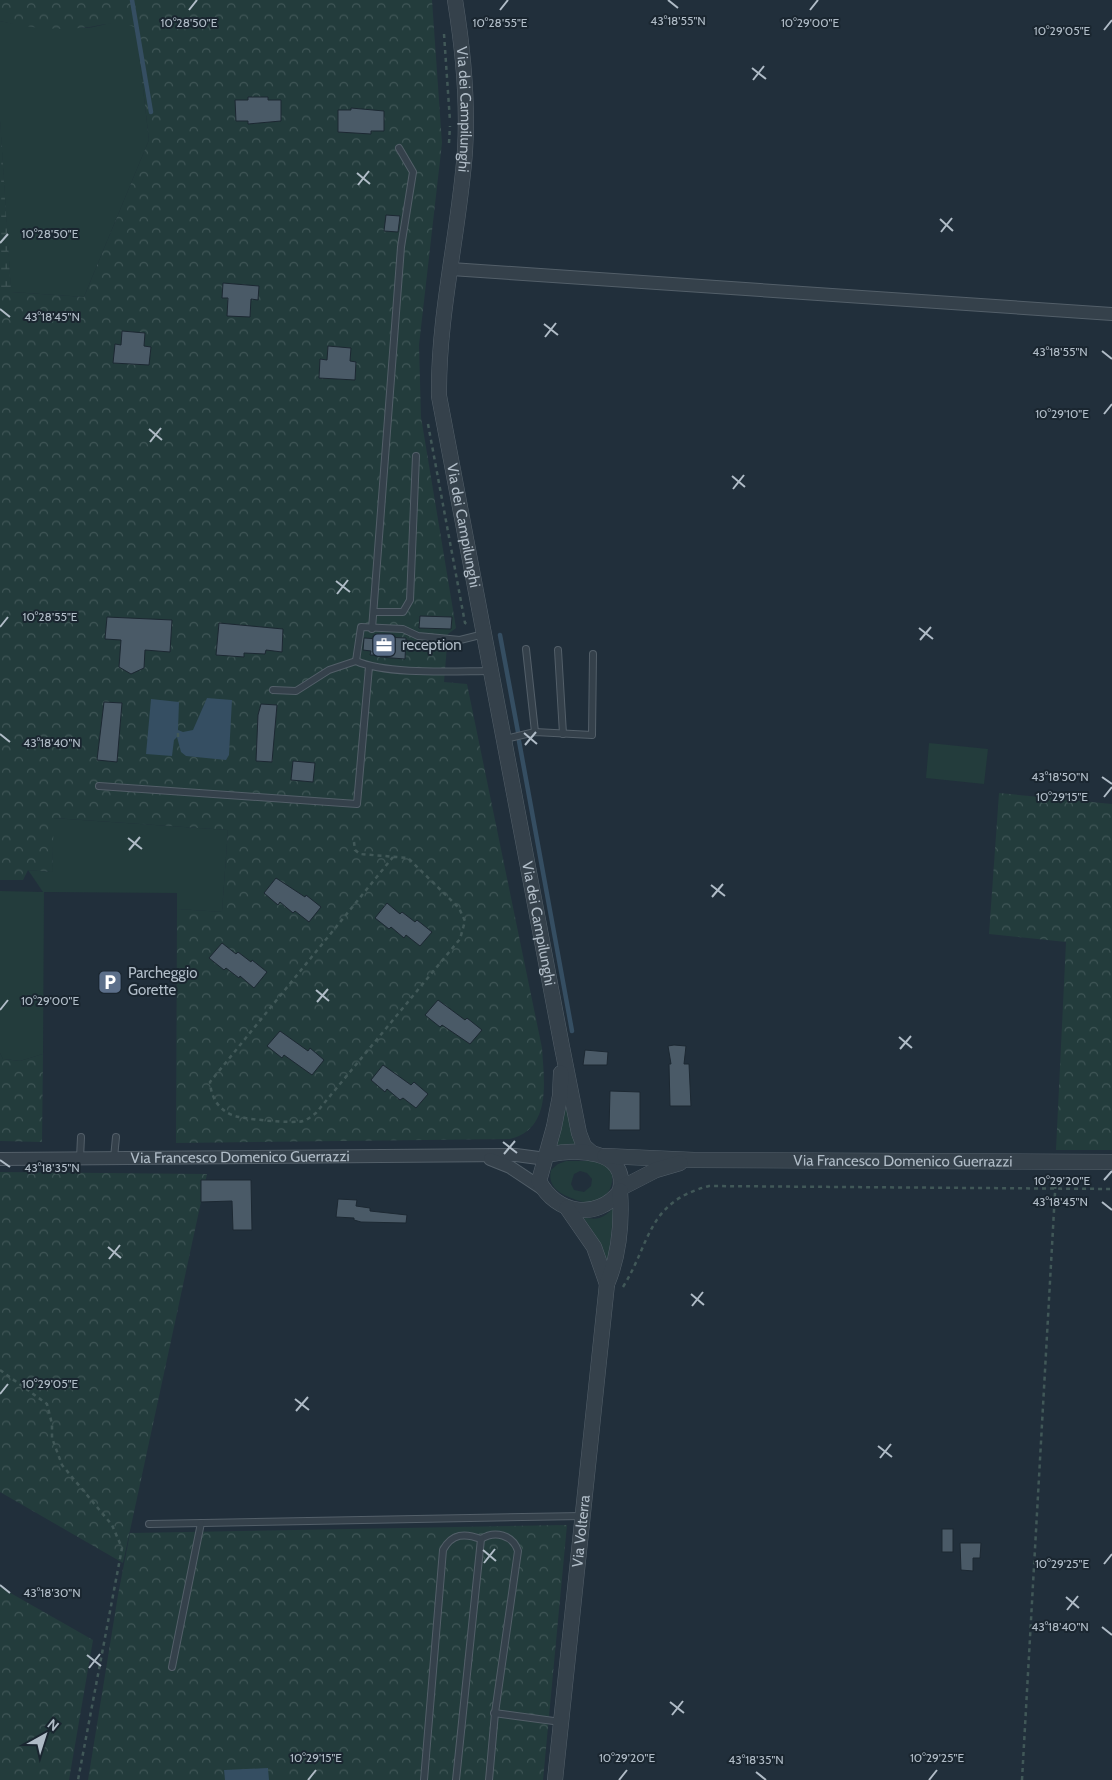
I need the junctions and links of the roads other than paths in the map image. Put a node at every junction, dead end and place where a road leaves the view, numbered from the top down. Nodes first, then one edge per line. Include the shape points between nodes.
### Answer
1 (455, 0) edge
2 (400, 148) dead end
3 (451, 269) junction
4 (1112, 314) edge
5 (416, 456) dead end
6 (374, 612) junction
7 (372, 628) junction
8 (484, 634) junction
9 (526, 649) dead end
10 (558, 650) dead end
11 (593, 654) dead end
12 (356, 661) junction
13 (369, 667) junction
14 (491, 671) junction
15 (273, 690) dead end
16 (535, 732) junction
17 (563, 734) junction
18 (504, 740) junction
19 (99, 786) dead end
20 (562, 1047) junction
21 (81, 1137) dead end
22 (116, 1137) dead end
23 (599, 1154) junction
24 (481, 1156) junction
25 (546, 1157) junction
26 (80, 1158) junction
27 (114, 1158) junction
28 (0, 1159) edge
29 (694, 1160) junction
30 (1112, 1162) edge
31 (638, 1181) junction
32 (543, 1189) junction
33 (621, 1190) junction
34 (567, 1208) junction
35 (621, 1211) junction
36 (607, 1284) junction
37 (582, 1516) junction
38 (201, 1523) junction
39 (149, 1524) dead end
40 (481, 1539) junction
41 (172, 1667) dead end
42 (495, 1713) junction
43 (561, 1722) junction
44 (424, 1780) edge
45 (456, 1780) edge
46 (489, 1780) edge
47 (555, 1780) edge

1 - 3 street, Via dei Campilunghi via 460,30 465,151
2 - 6 lane via 413,172 401,247
3 - 4 street
3 - 8 street, Via dei Campilunghi via 440,357 440,396
5 - 6 lane via 410,600 403,612
6 - 7 lane
7 - 8 lane via 403,629 418,636 460,640
7 - 12 lane via 361,627
8 - 14 street, Via dei Campilunghi
9 - 16 lane
10 - 17 lane
11 - 17 lane via 592,735
12 - 13 lane
12 - 15 lane via 328,670 296,691
13 - 14 lane via 445,672
13 - 19 lane via 357,804
14 - 18 street, Via dei Campilunghi
16 - 17 lane
16 - 18 lane
18 - 20 street, Via dei Campilunghi
20 - 23 street, Via dei Campilunghi via 579,1133 584,1146
20 - 25 street, Via dei Campilunghi via 560,1096
21 - 26 lane
22 - 27 lane
23 - 25 street
23 - 29 street, Via Francesco Domenico Guerrazzi
23 - 33 street via 615,1165 620,1175
24 - 25 street, Via Francesco Domenico Guerrazzi
24 - 27 street, Via Francesco Domenico Guerrazzi
24 - 32 street, Via Francesco Domenico Guerrazzi via 510,1167
25 - 32 street via 539,1182
26 - 27 street, Via Francesco Domenico Guerrazzi
26 - 28 street, Via Francesco Domenico Guerrazzi
29 - 30 street, Via Francesco Domenico Guerrazzi
29 - 31 street, Via Francesco Domenico Guerrazzi via 656,1170
31 - 33 street, Via Francesco Domenico Guerrazzi
31 - 35 street
32 - 34 street
33 - 34 street via 613,1200 594,1210
33 - 35 street, Via Volterra
34 - 36 street, Via Volterra via 594,1247
35 - 36 street, Via Volterra via 614,1268
36 - 37 street, Via Volterra
37 - 38 lane
37 - 43 street, Via Volterra
38 - 39 lane
38 - 41 lane
40 - 42 lane via 496,1534 508,1537 515,1542 518,1551
40 - 44 lane via 469,1534 461,1535 447,1543 443,1550
40 - 45 lane
42 - 43 lane
42 - 46 lane
43 - 47 street, Via Volterra

